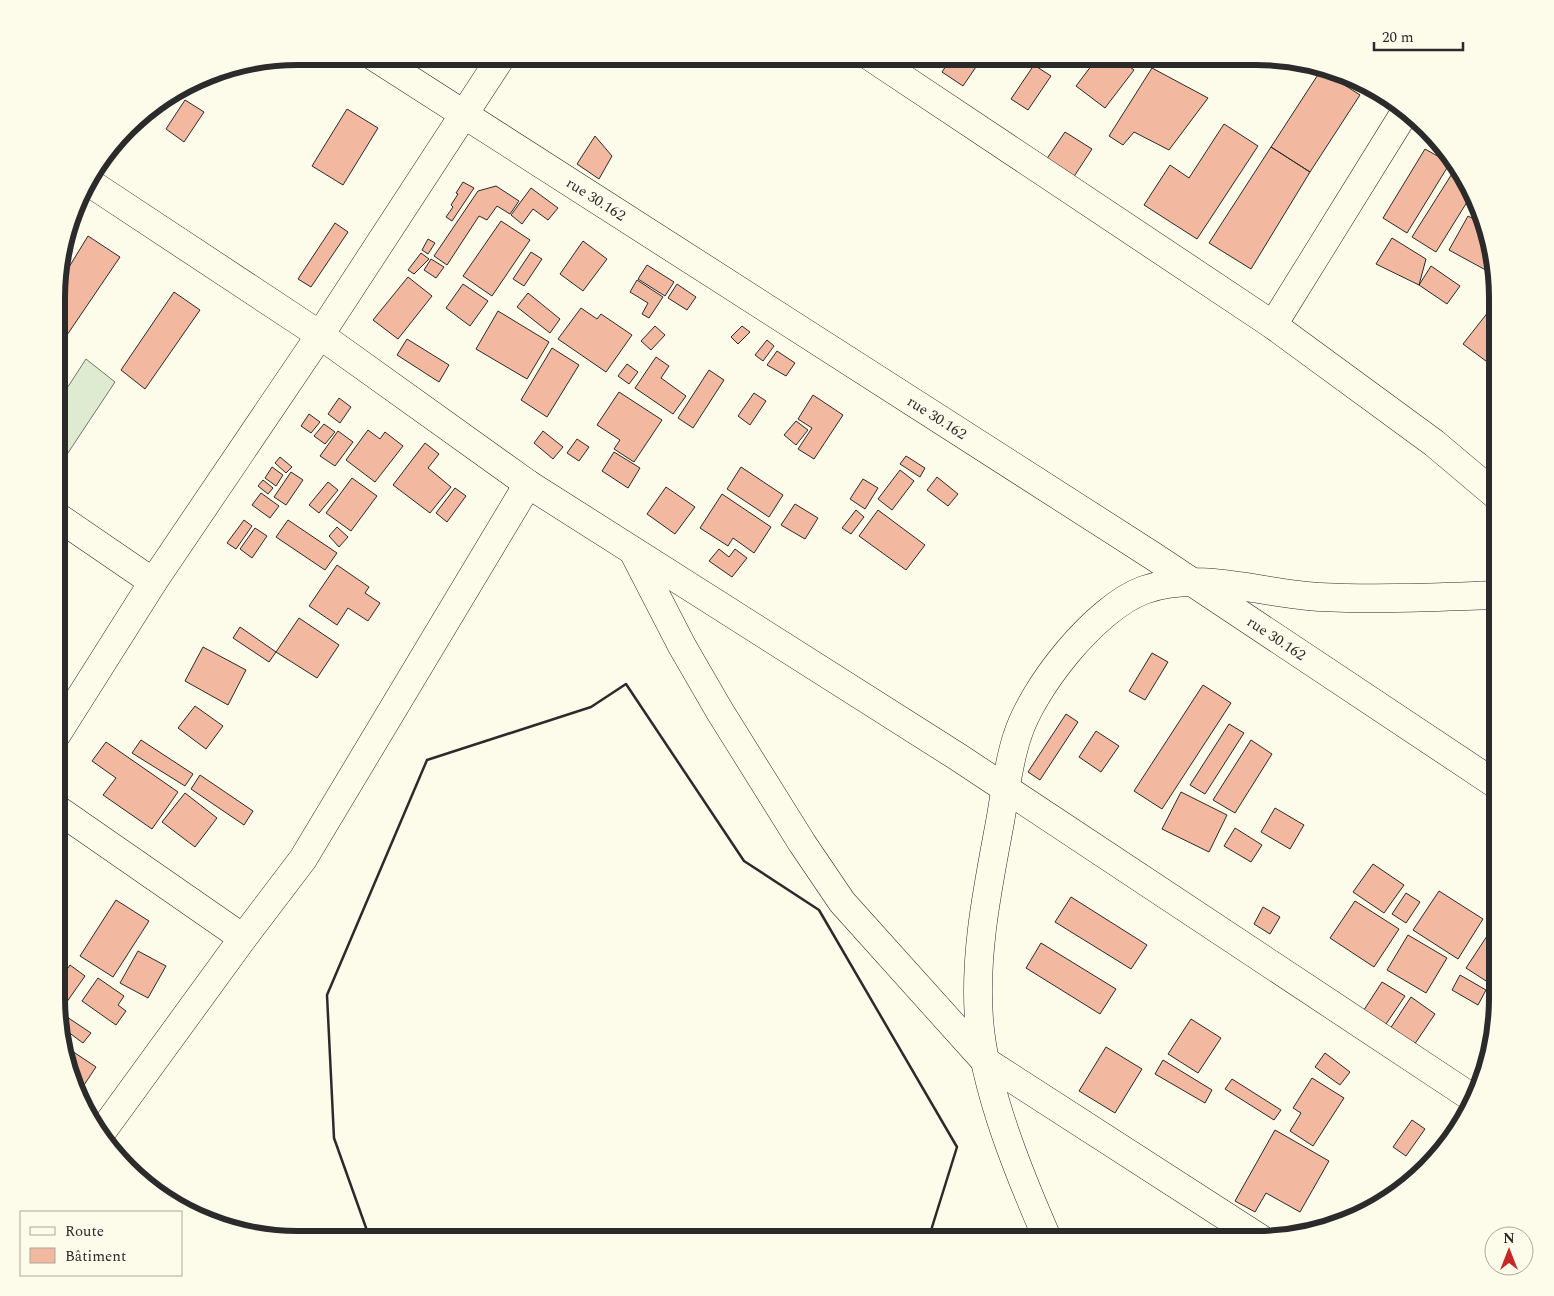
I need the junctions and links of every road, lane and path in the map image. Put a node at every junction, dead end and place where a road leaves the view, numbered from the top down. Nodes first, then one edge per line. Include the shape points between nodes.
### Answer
1 (387, 65) edge
2 (496, 65) edge
3 (884, 65) edge
4 (463, 115) junction
5 (1402, 117) edge
6 (94, 185) edge
7 (1273, 325) junction
8 (320, 335) junction
9 (528, 484) junction
10 (1489, 489) edge
11 (65, 522) edge
12 (634, 552) junction
13 (1192, 581) junction
14 (152, 582) junction
15 (1489, 595) edge
16 (65, 721) edge
17 (1489, 780) edge
18 (1006, 790) junction
19 (65, 815) edge
20 (243, 938) junction
21 (985, 1061) junction
22 (1468, 1095) edge
23 (104, 1127) edge
24 (1044, 1231) edge
25 (1249, 1231) edge

1 - 4 street, rue 30.162
2 - 4 street
3 - 7 street
4 - 8 street
4 - 13 street, rue 30.162
5 - 7 street
6 - 8 street
7 - 10 street via 1434,443
8 - 9 street
8 - 14 street
9 - 12 street
9 - 20 street via 303,859
11 - 14 street
12 - 18 street
12 - 21 street via 682,646 720,710 842,902
13 - 15 street via 1319,597
13 - 17 street, rue 30.162
13 - 18 street via 1145,590 1114,605 1075,642 1032,703 1017,737
14 - 16 street
18 - 21 street via 982,925 979,1019
18 - 22 street
19 - 20 street
20 - 23 street
21 - 24 street via 1007,1135
21 - 25 street

